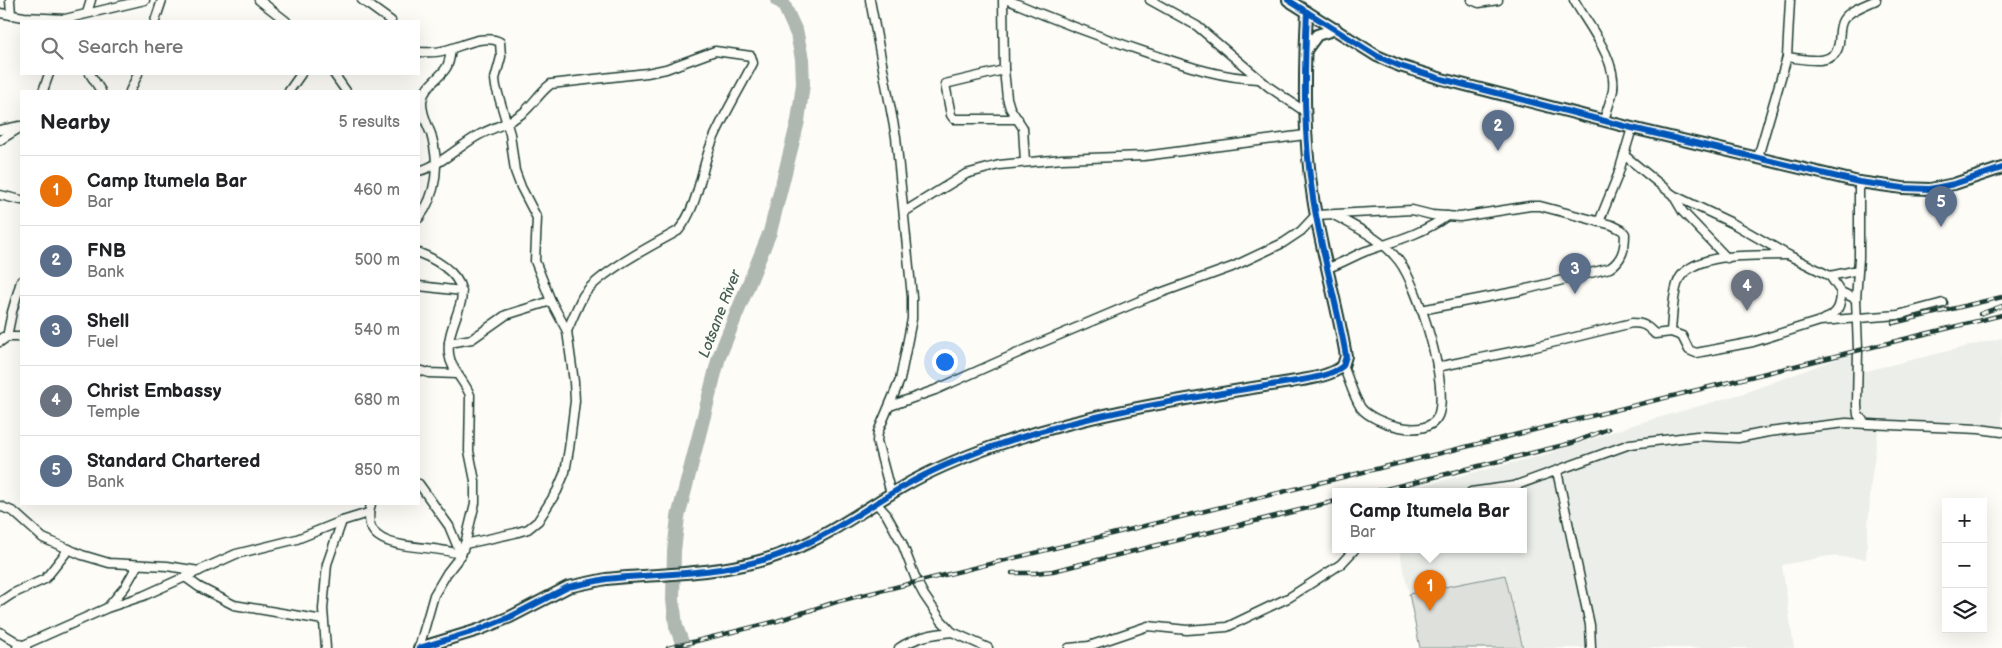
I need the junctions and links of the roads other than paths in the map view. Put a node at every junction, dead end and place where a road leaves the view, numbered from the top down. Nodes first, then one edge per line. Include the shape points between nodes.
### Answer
1 (10, 0) edge
2 (91, 0) edge
3 (145, 0) edge
4 (162, 0) edge
5 (259, 0) edge
6 (362, 0) edge
7 (870, 0) edge
8 (1003, 0) edge
9 (1008, 0) edge
10 (1150, 0) edge
11 (1288, 0) edge
12 (1472, 0) edge
13 (1498, 0) edge
14 (1574, 0) edge
15 (1790, 0) edge
16 (1876, 0) edge
17 (0, 12) edge
18 (1307, 12) junction
19 (87, 13) junction
20 (11, 15) junction
21 (26, 19) edge
22 (77, 19) edge
23 (155, 20) edge
24 (285, 20) edge
25 (390, 20) edge
26 (1336, 29) junction
27 (451, 49) junction
28 (1305, 50) junction
29 (420, 52) edge
30 (1787, 57) junction
31 (1004, 70) junction
32 (49, 75) edge
33 (91, 75) edge
34 (138, 75) edge
35 (300, 75) edge
36 (335, 75) edge
37 (1259, 78) junction
38 (43, 90) edge
39 (100, 90) edge
40 (130, 90) edge
41 (290, 90) edge
42 (345, 90) edge
43 (1304, 111) junction
44 (1018, 118) junction
45 (1604, 120) junction
46 (506, 123) junction
47 (20, 126) edge
48 (20, 127) edge
49 (1632, 128) junction
50 (0, 130) edge
51 (1305, 135) junction
52 (0, 140) edge
53 (1624, 155) junction
54 (1758, 157) junction
55 (1025, 162) junction
56 (435, 164) junction
57 (2002, 168) edge
58 (420, 171) edge
59 (1859, 182) junction
60 (0, 195) edge
61 (1673, 195) junction
62 (20, 200) edge
63 (904, 212) junction
64 (1333, 214) junction
65 (1316, 215) junction
66 (420, 216) edge
67 (1447, 216) junction
68 (1599, 222) junction
69 (1384, 246) junction
70 (420, 253) edge
71 (1788, 255) junction
72 (1727, 258) junction
73 (1327, 268) junction
74 (1858, 270) junction
75 (1830, 276) junction
76 (20, 284) edge
77 (420, 286) edge
78 (462, 291) junction
79 (1841, 292) junction
80 (1856, 299) junction
81 (551, 301) junction
82 (1943, 303) dead end
83 (1421, 310) junction
84 (1857, 320) junction
85 (1820, 321) junction
86 (567, 331) junction
87 (1671, 332) junction
88 (4, 337) edge
89 (20, 337) edge
90 (0, 342) edge
91 (449, 342) junction
92 (1343, 366) junction
93 (1437, 368) junction
94 (420, 370) edge
95 (456, 374) junction
96 (890, 406) junction
97 (1865, 423) junction
98 (2002, 432) edge
99 (1557, 471) junction
100 (420, 485) edge
101 (1500, 488) edge
102 (891, 494) junction
103 (876, 503) junction
104 (371, 505) edge
105 (0, 506) edge
106 (368, 513) junction
107 (342, 521) junction
108 (466, 544) junction
109 (69, 549) junction
110 (1351, 553) edge
111 (461, 555) junction
112 (137, 566) junction
113 (200, 571) junction
114 (185, 577) junction
115 (0, 602) edge
116 (107, 608) junction
117 (323, 620) junction
118 (0, 632) edge
119 (952, 632) junction
120 (22, 647) edge
121 (326, 648) edge
122 (419, 648) edge
123 (899, 648) edge
124 (988, 648) edge
125 (1070, 648) edge
126 (1591, 648) edge

1 - 20 street
2 - 19 street
3 - 19 street
4 - 23 street
5 - 24 street
6 - 25 street
7 - 63 street via 896,137
8 - 31 street
9 - 37 street via 1192,68
10 - 37 street via 1197,26
11 - 18 street
12 - 13 street via 1479,4
14 - 45 street via 1607,58 1612,74 1613,89
15 - 30 street
16 - 30 street via 1841,22 1837,52 1830,59 1816,61
17 - 20 street
18 - 26 street
18 - 28 street
19 - 22 street
20 - 21 street
21 - 22 street
26 - 28 street via 1317,35
26 - 45 street via 1377,56 1400,66 1442,80
27 - 29 street
27 - 46 street via 484,40 500,42 501,57 495,79
27 - 56 street via 446,68 424,92 422,102 433,140
28 - 43 street
30 - 54 street
31 - 44 street via 1007,98
31 - 44 street via 945,84 951,115 954,119
32 - 38 street
33 - 39 street
34 - 40 street
35 - 41 street
36 - 42 street
37 - 43 street
43 - 51 street
44 - 55 street via 1023,128
45 - 49 street
46 - 56 street via 478,135
46 - 81 street via 517,176 536,214 535,261
46 - 86 street via 524,112 552,84 647,73 715,51 753,59 712,143 691,213 683,226 623,262 592,286 584,295
47 - 50 street
48 - 52 street
49 - 53 street
49 - 54 street
51 - 55 street via 1144,156
51 - 65 street
53 - 61 street
53 - 68 street
54 - 59 street
55 - 63 street via 966,174
56 - 58 street
56 - 66 street via 434,191
57 - 59 street via 1930,189
59 - 74 street
60 - 62 street
61 - 71 street
61 - 72 street via 1683,212
63 - 96 street via 912,319 900,380
64 - 65 street
64 - 67 street via 1412,210
64 - 69 street
65 - 73 street
65 - 96 street via 1283,243 1232,267 1149,297 935,390
67 - 68 street via 1540,206
67 - 69 street via 1413,236
68 - 83 street via 1625,234 1621,257 1610,268
69 - 73 street
69 - 83 street via 1398,260
70 - 78 street via 440,263 454,275
71 - 72 street
71 - 75 street
72 - 87 street via 1702,262 1680,276
73 - 92 street via 1346,356
74 - 75 street
74 - 80 street
75 - 79 street
76 - 88 street
77 - 78 street
78 - 91 street
79 - 80 street
79 - 85 street via 1838,310
80 - 84 street
81 - 86 street
81 - 91 street via 506,315 472,339
82 - 84 street via 1898,316
83 - 93 street
84 - 85 street
84 - 97 street via 1857,406 1858,415
85 - 87 street via 1753,342 1696,353 1689,350 1682,336
86 - 108 street via 574,401 565,472 557,491 538,521 528,529
87 - 93 street via 1655,334 1647,325 1632,322
88 - 89 street
88 - 90 street
91 - 95 street via 450,363
92 - 93 street via 1361,407 1368,414 1414,430 1428,426 1440,410 1441,388
92 - 102 street via 1314,377 1135,408 1055,427 944,466
94 - 95 street
95 - 108 street via 470,395 468,451 476,493
96 - 102 street via 877,441
97 - 98 street
97 - 99 street via 1738,438 1697,436 1630,444
99 - 101 street
99 - 126 street via 1590,625
100 - 111 street via 449,526
102 - 103 street
103 - 119 street via 902,543 924,595
103 - 122 street via 819,538 788,552 737,566 606,579 568,587 510,617
104 - 106 street
105 - 109 street via 14,512 43,538
106 - 107 street
106 - 111 street via 372,531 380,538
107 - 113 street via 297,539 236,554
107 - 117 street via 327,564
108 - 111 street
109 - 112 street via 109,563
109 - 115 street via 45,579
110 - 125 street via 1341,564 1290,597 1227,627 1186,630 1148,626 1089,646
111 - 122 street via 434,595
112 - 113 street
112 - 116 street
113 - 114 street
114 - 116 street
114 - 117 street via 234,605
116 - 120 street
117 - 121 street
118 - 120 street
119 - 123 street via 913,639
119 - 124 street

